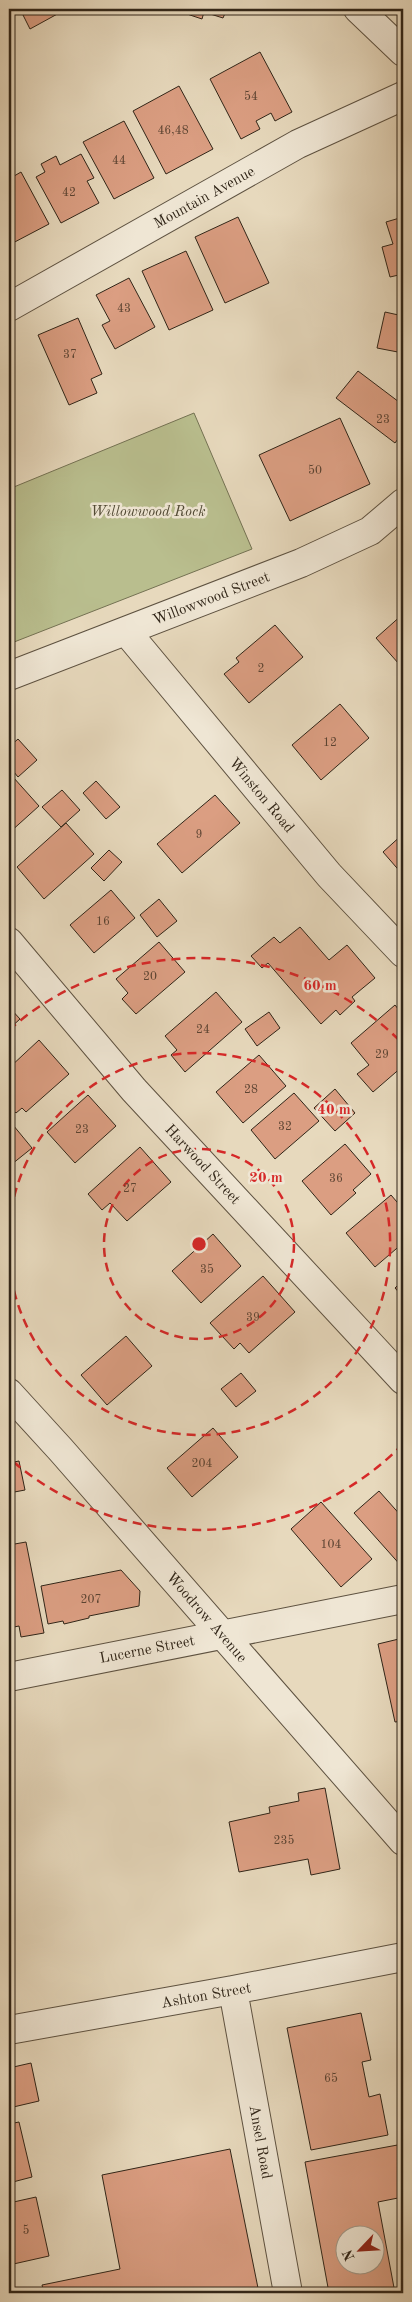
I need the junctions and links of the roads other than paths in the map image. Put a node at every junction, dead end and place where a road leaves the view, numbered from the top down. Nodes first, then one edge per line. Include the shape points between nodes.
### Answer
1 (358, 9) edge
2 (403, 52) edge
3 (403, 96) edge
4 (9, 307) edge
5 (403, 503) edge
6 (126, 631) junction
7 (9, 676) edge
8 (9, 942) edge
9 (403, 953) edge
10 (403, 1380) edge
11 (9, 1393) edge
12 (403, 1599) edge
13 (222, 1635) junction
14 (9, 1677) edge
15 (403, 1841) edge
16 (403, 1957) edge
17 (234, 1990) junction
18 (9, 2030) edge
19 (288, 2293) edge

1 - 2 street
3 - 4 street, Mountain Avenue via 298,144
5 - 6 street, Willowwood Street via 370,531 301,563
6 - 7 street, Willowwood Street
6 - 9 street, Winston Road via 328,875
8 - 10 street, Harwood Street via 134,1090
11 - 13 street, Woodrow Avenue
12 - 13 street, Lucerne Street
13 - 14 street, Lucerne Street
13 - 15 street, Woodrow Avenue
16 - 17 street, Ashton Street
17 - 18 street, Ashton Street
17 - 19 street, Ansel Road

